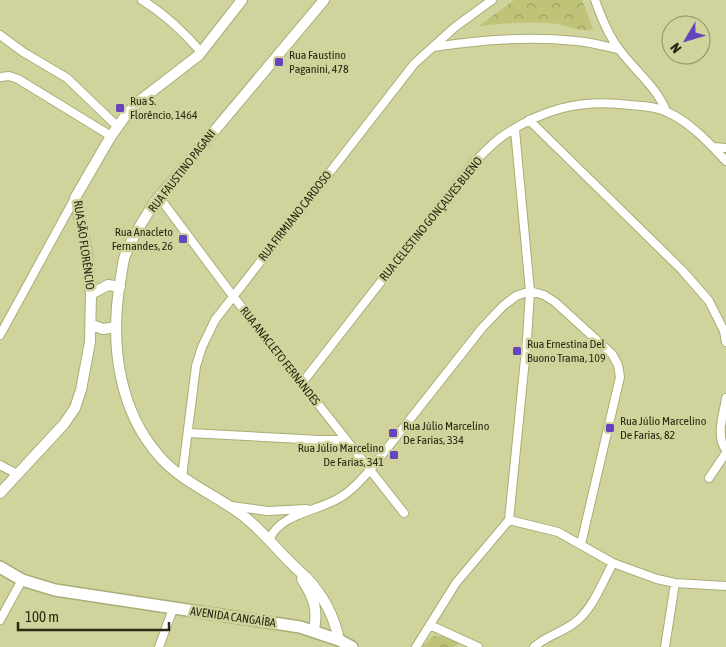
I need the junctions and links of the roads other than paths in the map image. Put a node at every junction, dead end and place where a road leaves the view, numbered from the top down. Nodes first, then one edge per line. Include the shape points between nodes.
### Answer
1 (142, 0) edge
2 (242, 0) edge
3 (324, 0) edge
4 (492, 0) edge
5 (595, 0) edge
6 (0, 36) edge
7 (431, 48) junction
8 (618, 49) junction
9 (201, 52) junction
10 (0, 77) edge
11 (666, 111) junction
12 (529, 120) junction
13 (118, 127) junction
14 (515, 130) junction
15 (111, 136) junction
16 (713, 147) junction
17 (726, 148) edge
18 (726, 160) edge
19 (159, 197) junction
20 (75, 198) junction
21 (120, 287) junction
22 (530, 291) junction
23 (91, 294) junction
24 (233, 296) junction
25 (92, 325) junction
26 (116, 327) junction
27 (0, 335) edge
28 (726, 342) edge
29 (302, 383) junction
30 (726, 398) edge
31 (189, 433) junction
32 (346, 440) junction
33 (726, 451) edge
34 (0, 465) edge
35 (370, 470) junction
36 (17, 474) junction
37 (182, 478) junction
38 (709, 478) dead end
39 (0, 493) edge
40 (228, 506) junction
41 (318, 508) junction
42 (404, 513) dead end
43 (509, 520) junction
44 (269, 540) junction
45 (581, 544) junction
46 (612, 563) junction
47 (0, 567) edge
48 (297, 570) junction
49 (22, 580) junction
50 (675, 583) junction
51 (726, 586) edge
52 (173, 609) junction
53 (0, 620) edge
54 (430, 624) junction
55 (314, 630) junction
56 (339, 640) junction
57 (159, 647) edge
58 (352, 647) edge
59 (416, 647) edge
60 (478, 647) edge
61 (534, 647) edge
62 (665, 647) edge

1 - 9 street via 173,22
2 - 9 street, RUA SÃO FLORÊNCIO
3 - 19 street, RUA FAUSTINO PAGANI
4 - 7 street, RUA FIRMIANO CARDOSO
5 - 8 street
6 - 13 street via 67,78
7 - 8 street via 504,38 540,38
7 - 24 street, RUA FIRMIANO CARDOSO via 394,88
8 - 11 street via 662,100
9 - 13 street, RUA SÃO FLORÊNCIO via 138,102
10 - 15 street via 18,79
11 - 12 street, RUA CELESTINO GONÇALVES BUENO via 590,103 562,107
11 - 16 street, RUA CELESTINO GONÇALVES BUENO
12 - 14 street, RUA CELESTINO GONÇALVES BUENO
12 - 28 street via 687,276 709,301
13 - 15 street, RUA SÃO FLORÊNCIO
14 - 22 street
14 - 29 street, RUA CELESTINO GONÇALVES BUENO via 499,139 474,162
15 - 20 street, RUA SÃO FLORÊNCIO
16 - 17 street
16 - 18 street, RUA CELESTINO GONÇALVES BUENO
19 - 21 street, RUA FAUSTINO PAGANI via 125,256
19 - 24 street, RUA ANACLETO FERNANDES
20 - 23 street, RUA SÃO FLORÊNCIO via 86,248
20 - 27 street
21 - 23 street via 108,285
21 - 26 street, RUA FAUSTINO PAGANI
22 - 35 street via 502,306 482,328
22 - 43 street
22 - 45 street via 555,302 612,354 618,365 620,377
23 - 25 street, RUA SÃO FLORÊNCIO
24 - 29 street, RUA ANACLETO FERNANDES
24 - 31 street, RUA FIRMIANO CARDOSO via 215,320 202,347 193,385
25 - 26 street via 103,329
25 - 36 street, RUA SÃO FLORÊNCIO via 75,408 49,442
26 - 37 street, RUA FAUSTINO PAGANI via 121,381 129,404 144,436 160,458
29 - 32 street, RUA ANACLETO FERNANDES
30 - 33 street via 721,440
31 - 32 street
31 - 37 street, RUA FIRMIANO CARDOSO
32 - 35 street, RUA ANACLETO FERNANDES
33 - 38 street
34 - 36 street
35 - 41 street via 353,489
35 - 42 street, RUA ANACLETO FERNANDES
36 - 39 street, RUA SÃO FLORÊNCIO
37 - 40 street, RUA FAUSTINO PAGANI
40 - 41 street via 268,511
40 - 44 street, RUA FAUSTINO PAGANI
41 - 44 street via 286,520
43 - 45 street via 558,532
43 - 54 street via 456,583
44 - 48 street, RUA FAUSTINO PAGANI
45 - 46 street
46 - 50 street
46 - 61 street via 578,620
47 - 49 main road, AVENIDA CANGAÍBA
48 - 55 street, RUA FAUSTINO PAGANI via 314,602 317,615
48 - 56 street, RUA FAUSTINO PAGANI via 323,598 336,622
49 - 52 main road, AVENIDA CANGAÍBA via 55,590
49 - 53 street
50 - 51 street
50 - 62 street
52 - 55 main road, AVENIDA CANGAÍBA
52 - 57 street
54 - 59 street
54 - 60 street
55 - 56 main road, AVENIDA CANGAÍBA
56 - 58 main road, AVENIDA CANGAÍBA

